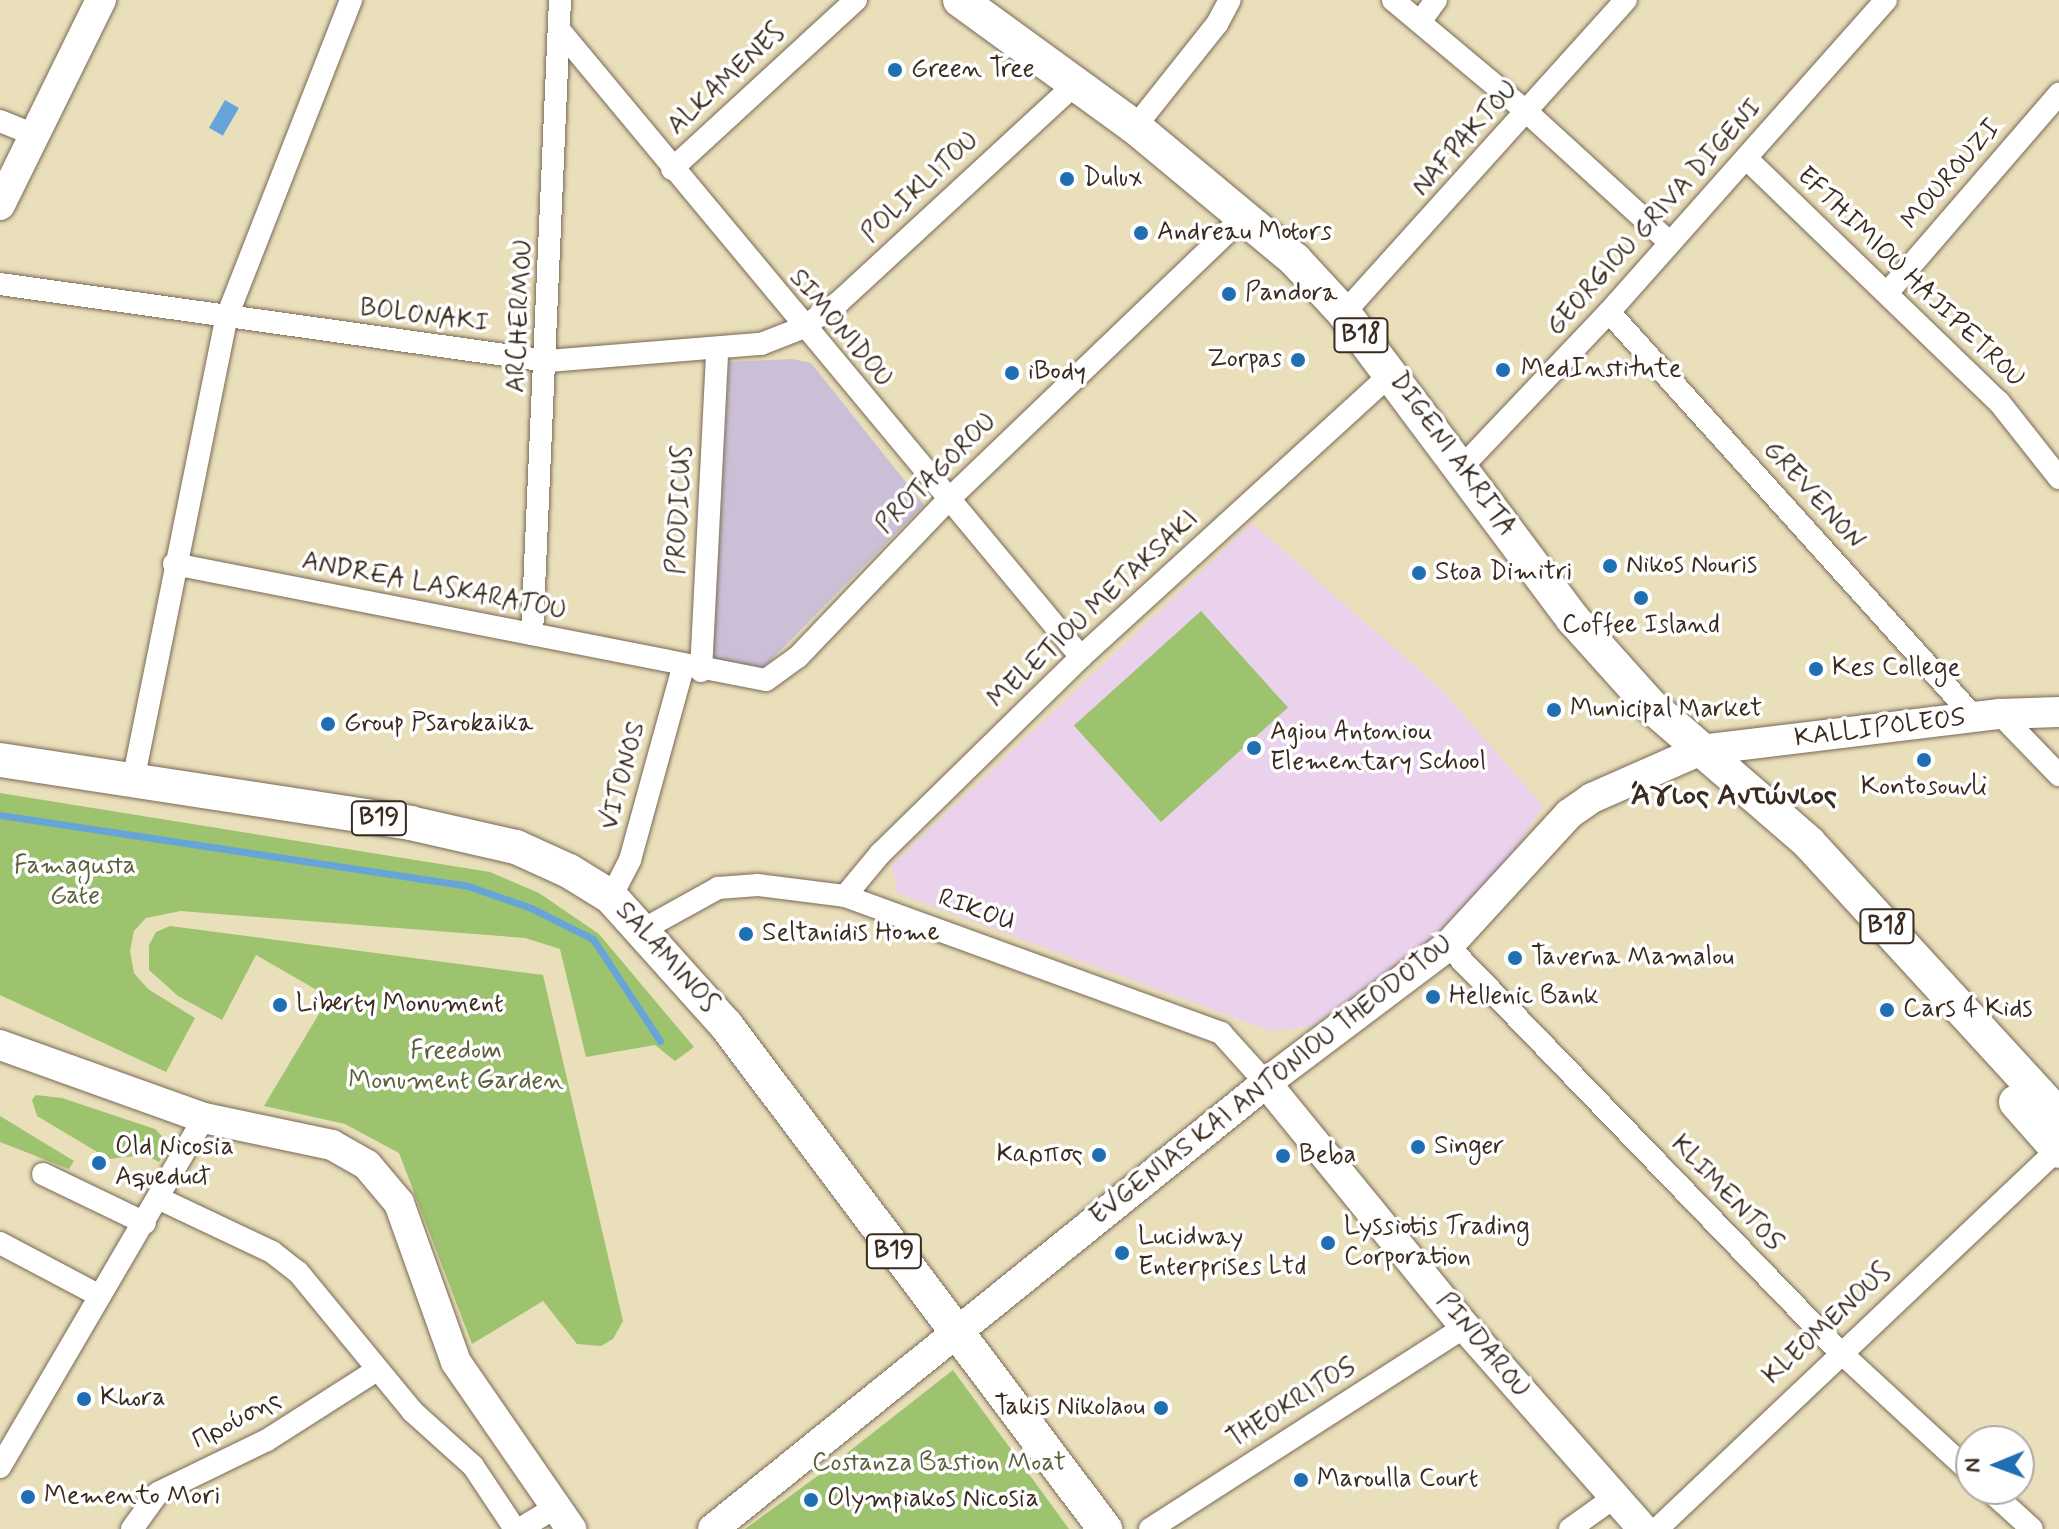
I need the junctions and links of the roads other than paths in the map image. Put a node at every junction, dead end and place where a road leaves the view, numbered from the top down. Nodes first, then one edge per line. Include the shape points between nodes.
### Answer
1 (101, 0) edge
2 (351, 0) edge
3 (560, 0) edge
4 (856, 0) edge
5 (960, 0) edge
6 (1230, 0) edge
7 (1393, 0) edge
8 (1436, 0) edge
9 (1626, 0) edge
10 (1886, 0) edge
11 (1420, 22) junction
12 (561, 32) junction
13 (1075, 84) junction
14 (2059, 94) edge
15 (1528, 113) junction
16 (0, 121) edge
17 (1135, 127) junction
18 (34, 135) junction
19 (1747, 159) junction
20 (672, 169) junction
21 (0, 205) edge
22 (1244, 216) junction
23 (1668, 241) junction
24 (0, 284) edge
25 (1888, 292) junction
26 (1609, 312) junction
27 (1344, 313) junction
28 (226, 319) junction
29 (802, 328) junction
30 (717, 352) junction
31 (548, 361) junction
32 (1391, 374) junction
33 (1460, 469) junction
34 (2059, 478) edge
35 (948, 500) junction
36 (174, 564) junction
37 (532, 634) junction
38 (1081, 657) junction
39 (692, 669) junction
40 (2059, 712) edge
41 (1987, 716) junction
42 (1701, 750) junction
43 (0, 760) edge
44 (2059, 775) edge
45 (133, 781) junction
46 (845, 896) junction
47 (611, 897) junction
48 (644, 929) junction
49 (1448, 946) junction
50 (0, 1045) edge
51 (1266, 1083) junction
52 (204, 1118) junction
53 (2053, 1144) edge
54 (43, 1174) dead end
55 (160, 1199) junction
56 (145, 1223) junction
57 (0, 1243) edge
58 (100, 1296) junction
59 (1465, 1327) junction
60 (956, 1332) junction
61 (1839, 1351) junction
62 (377, 1370) junction
63 (1955, 1458) edge
64 (0, 1467) edge
65 (1612, 1499) junction
66 (2006, 1505) edge
67 (564, 1518) edge
68 (132, 1529) edge
69 (518, 1529) edge
70 (713, 1529) edge
71 (1105, 1529) edge
72 (1150, 1529) edge
73 (1570, 1529) edge
74 (1643, 1529) edge
75 (1657, 1529) edge
76 (2032, 1529) edge

1 - 18 street
2 - 28 street
3 - 12 street, ARCHERMOU
4 - 20 street, ALKAMENES
5 - 13 main road, DIGENI AKRITA / B18
6 - 17 street
7 - 11 street
8 - 11 street
9 - 15 street, NAFPAKTOU
10 - 19 street, GEORGIOU GRIVA DIGENI
11 - 15 street
12 - 20 street, SIMONIDOU
12 - 31 street, ARCHERMOU
13 - 17 main road, DIGENI AKRITA / B18
13 - 29 street, POLIKLITOU via 839,302
14 - 25 street, MOUROUZI
15 - 23 street
15 - 27 street, NAFPAKTOU
16 - 18 street
17 - 22 main road, DIGENI AKRITA / B18
18 - 21 street
19 - 23 street, GEORGIOU GRIVA DIGENI
19 - 25 street, EFTHIMIOU HAJIPETROU
20 - 29 street, SIMONIDOU
22 - 27 main road, DIGENI AKRITA / B18
22 - 35 street, PROTAGOROU
23 - 26 street, GEORGIOU GRIVA DIGENI
24 - 28 street, BOLONAKI
25 - 34 street, EFTHIMIOU HAJIPETROU via 1999,402
26 - 33 street, GEORGIOU GRIVA DIGENI
26 - 41 street, GREVENON
27 - 32 main road, DIGENI AKRITA / B18
28 - 31 street, BOLONAKI
28 - 36 street
29 - 30 street, BOLONAKI via 761,344
29 - 35 street, SIMONIDOU
30 - 31 street, BOLONAKI
30 - 39 street, PRODICUS
31 - 37 street, ARCHERMOU
32 - 33 main road, DIGENI AKRITA / B18
32 - 38 street, MELETIOU METAKSAKI
33 - 42 main road, DIGENI AKRITA / B18 via 1573,619 1651,706
35 - 38 street, SIMONIDOU
35 - 39 street, PROTAGOROU via 773,678
36 - 37 street, ANDREA LASKARATOU
36 - 45 street
37 - 39 street, ANDREA LASKARATOU
38 - 46 street, MELETIOU METAKSAKI via 880,854
39 - 47 street, VITONOS via 630,860
40 - 41 street, KALLIPOLEOS
41 - 42 street, KALLIPOLEOS
41 - 44 street, GREVENON
42 - 49 street, EVGENIAS KAI ANTONIOU THEODOTOU via 1624,780 1569,814
42 - 53 main road, B18 via 1809,843
43 - 45 main road, SALAMINOS / B19
45 - 47 main road, SALAMINOS / B19 via 410,823 516,847
46 - 48 street, RIKOU via 758,885 718,888
46 - 51 street, RIKOU via 1221,1033
47 - 48 main road, SALAMINOS / B19
48 - 60 main road, SALAMINOS / B19 via 726,1025
49 - 51 street, EVGENIAS KAI ANTONIOU THEODOTOU
49 - 61 street, KLIMENTOS
50 - 52 street
51 - 59 street, PINDAROU
51 - 60 street, EVGENIAS KAI ANTONIOU THEODOTOU
52 - 55 street
52 - 67 street via 332,1145 383,1180 414,1238 456,1362
53 - 61 street, KLEOMENOUS
54 - 56 street
55 - 56 street
55 - 62 street via 287,1262
56 - 58 street
57 - 58 street
58 - 64 street
59 - 65 street, PINDAROU
59 - 72 street, THEOKRITOS
60 - 70 street, EVGENIAS KAI ANTONIOU THEODOTOU
60 - 71 main road, B19
61 - 63 street, KLIMENTOS
61 - 75 street, KLEOMENOUS
62 - 68 street, Προύσης via 267,1440 158,1493
62 - 69 street via 412,1411 473,1466
65 - 73 street
65 - 74 street, PINDAROU
66 - 76 street
67 - 69 street

